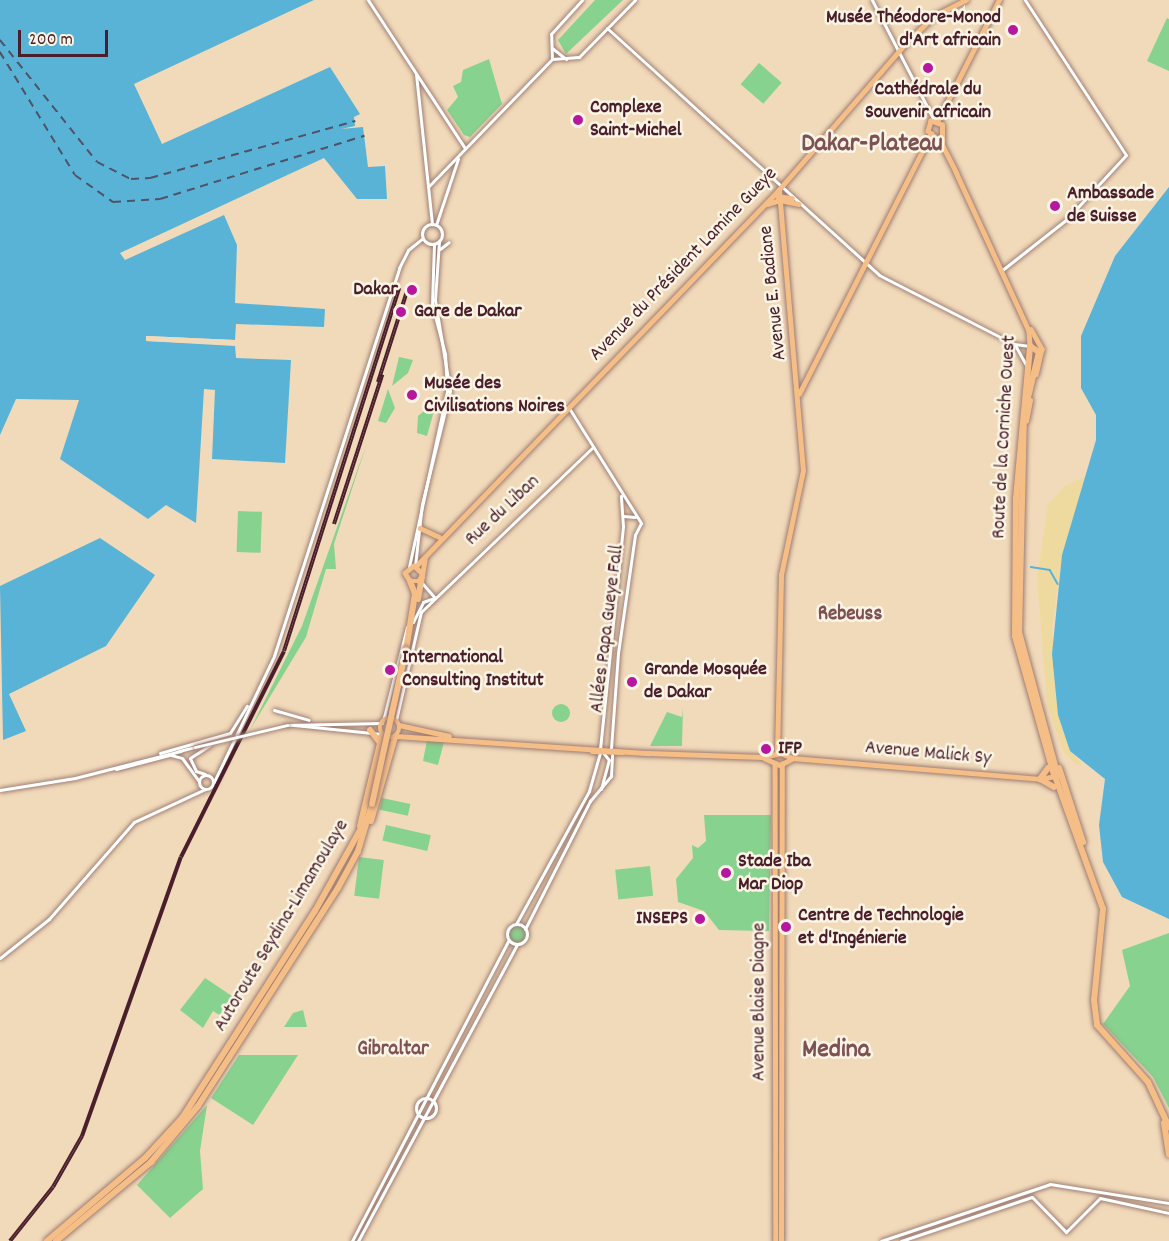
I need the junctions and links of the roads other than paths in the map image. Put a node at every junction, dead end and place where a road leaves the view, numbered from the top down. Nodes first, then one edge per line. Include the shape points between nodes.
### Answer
1 (368, 0) edge
2 (582, 0) edge
3 (633, 0) edge
4 (872, 0) edge
5 (966, 0) edge
6 (999, 0) edge
7 (1025, 0) edge
8 (607, 28) junction
9 (552, 48) junction
10 (897, 54) junction
11 (552, 59) junction
12 (568, 60) junction
13 (416, 72) junction
14 (926, 111) junction
15 (936, 120) junction
16 (928, 123) junction
17 (942, 132) junction
18 (932, 135) junction
19 (942, 145) junction
20 (465, 148) junction
21 (459, 155) junction
22 (428, 187) junction
23 (780, 193) junction
24 (792, 198) joint
25 (799, 204) junction
26 (765, 205) junction
27 (434, 225) junction
28 (423, 238) junction
29 (439, 241) junction
30 (449, 242) dead end
31 (434, 244) junction
32 (440, 249) junction
33 (865, 265) junction
34 (1001, 271) junction
35 (1023, 315) junction
36 (1014, 344) junction
37 (1030, 346) junction
38 (1026, 366) junction
39 (799, 394) junction
40 (568, 406) junction
41 (1026, 424) junction
42 (593, 447) junction
43 (619, 490) junction
44 (629, 505) junction
45 (624, 508) junction
46 (623, 516) junction
47 (635, 517) junction
48 (420, 528) junction
49 (439, 537) junction
50 (426, 555) junction
51 (416, 566) junction
52 (409, 567) junction
53 (421, 577) junction
54 (410, 581) junction
55 (434, 598) junction
56 (413, 613) junction
57 (410, 627) junction
58 (254, 698) junction
59 (1031, 700) junction
60 (274, 710) dead end
61 (323, 721) junction
62 (382, 722) junction
63 (397, 722) junction
64 (299, 723) junction
65 (370, 730) junction
66 (230, 733) junction
67 (382, 734) junction
68 (235, 735) junction
69 (396, 736) junction
70 (455, 737) junction
71 (196, 748) junction
72 (183, 750) junction
73 (600, 751) junction
74 (610, 753) junction
75 (780, 754) junction
76 (169, 755) junction
77 (379, 755) junction
78 (762, 757) junction
79 (144, 758) junction
80 (182, 758) junction
81 (190, 758) junction
82 (792, 759) junction
83 (775, 762) junction
84 (783, 763) junction
85 (1048, 768) junction
86 (107, 770) junction
87 (216, 770) junction
88 (206, 774) junction
89 (1056, 778) junction
90 (1040, 780) junction
91 (199, 782) junction
92 (214, 782) junction
93 (205, 789) junction
94 (0, 790) edge
95 (195, 794) junction
96 (360, 837) junction
97 (516, 924) junction
98 (525, 929) junction
99 (509, 940) junction
100 (516, 944) junction
101 (0, 958) edge
102 (1150, 1086) junction
103 (430, 1099) junction
104 (421, 1116) junction
105 (1169, 1116) edge
106 (1169, 1127) edge
107 (1169, 1155) edge
108 (141, 1171) junction
109 (1100, 1192) junction
110 (1100, 1198) junction
111 (1169, 1203) edge
112 (1169, 1213) edge
113 (46, 1241) edge
114 (56, 1241) edge
115 (61, 1241) edge
116 (352, 1241) edge
117 (358, 1241) edge
118 (776, 1241) edge
119 (781, 1241) edge
120 (881, 1241) edge
121 (901, 1241) edge

1 - 13 street
2 - 9 street via 551,34
3 - 8 street
4 - 10 street
5 - 10 main road, Avenue du Président Lamine Gueye via 934,16
6 - 15 main road
7 - 34 street via 1126,155 1067,219
8 - 12 street via 579,57
8 - 23 street
9 - 11 street
9 - 12 street
10 - 14 street
10 - 23 main road, Avenue du Président Lamine Gueye
11 - 12 street
11 - 20 street
13 - 20 street
13 - 22 street
14 - 15 street
14 - 16 street
15 - 16 main road
15 - 17 main road
16 - 18 main road
17 - 18 main road
17 - 19 main road
18 - 19 main road
18 - 33 main road
19 - 34 main road
20 - 21 street
21 - 22 street
21 - 27 street
22 - 27 street
23 - 24 main road
23 - 25 main road
23 - 26 main road
23 - 26 main road, Avenue du Président Lamine Gueye
23 - 39 main road, Avenue E. Badiane
24 - 25 street
25 - 33 street
26 - 40 main road, Avenue du Président Lamine Gueye
27 - 28 street via 424,229
27 - 29 street
28 - 31 street
28 - 58 street via 408,250 399,268 274,656
29 - 31 street
29 - 32 street
30 - 32 street
31 - 52 street via 432,304 445,354 447,391
32 - 48 street via 435,300 450,391
33 - 36 street
33 - 39 main road
34 - 35 main road
35 - 37 main road, Route de la Corniche Ouest
35 - 41 main road, Route de la Corniche Ouest via 1042,352
36 - 37 street
36 - 38 street
37 - 38 highway, Route de la Corniche Ouest
37 - 41 highway via 1039,352
38 - 59 highway, Route de la Corniche Ouest via 1016,498 1015,636
39 - 75 main road via 803,482 781,575
40 - 42 street
40 - 49 main road, Avenue du Président Lamine Gueye
41 - 89 highway, Route de la Corniche Ouest via 1018,632
42 - 43 street
42 - 55 street, Rue du Liban
43 - 44 street
43 - 45 street
44 - 45 street
44 - 47 street
45 - 46 street, Allées Papa Gueye Fall
46 - 47 street
46 - 73 street, Allées Papa Gueye Fall
47 - 74 street, Allées Papa Gueye Fall via 641,526 635,535 618,653
48 - 49 main road
48 - 51 street
49 - 50 main road, Avenue du Président Lamine Gueye
50 - 51 main road, Avenue du Président Lamine Gueye
50 - 53 main road, Avenue du Président Lamine Gueye
51 - 52 main road
51 - 53 main road
52 - 54 main road
53 - 54 main road
53 - 55 street
53 - 56 highway
54 - 56 highway via 415,589
55 - 57 street via 422,604
55 - 63 street via 417,621
56 - 57 highway, Autoroute Seydina-Limamoulaye
56 - 62 street
57 - 96 highway, Autoroute Seydina-Limamoulaye, bridge via 371,806
58 - 66 street
58 - 68 street
59 - 85 highway
59 - 89 highway, Route de la Corniche Ouest
60 - 61 street via 284,717
61 - 62 street
61 - 64 street
62 - 63 main road
62 - 67 main road
63 - 69 main road
63 - 70 main road
64 - 65 street
64 - 71 street, bridge
65 - 67 street
65 - 77 highway via 380,739
66 - 68 street
66 - 79 street
67 - 69 main road
67 - 77 highway
68 - 87 street
69 - 70 main road
69 - 96 highway
70 - 73 main road
71 - 72 street
71 - 81 street
72 - 76 street
72 - 79 street
72 - 80 street
73 - 74 main road
73 - 97 street, Allées Papa Gueye Fall via 589,791
74 - 78 main road
74 - 98 street, Allées Papa Gueye Fall via 601,789
75 - 78 main road
75 - 82 main road, Avenue Malick Sy
75 - 83 main road, Avenue Blaise Diagne
75 - 84 main road, Avenue Blaise Diagne
76 - 80 street
76 - 86 street
77 - 96 highway
78 - 83 main road
79 - 86 street
80 - 81 street
80 - 91 street
81 - 88 street
82 - 84 main road
82 - 90 main road, Avenue Malick Sy
83 - 84 main road
83 - 118 main road, Avenue Blaise Diagne
84 - 119 main road, Avenue Blaise Diagne
85 - 89 highway
85 - 90 highway
86 - 94 street
87 - 88 street
87 - 92 street
88 - 91 street
88 - 92 street
89 - 90 highway
89 - 102 highway, Route de la Corniche Ouest via 1103,912 1095,1018 1102,1035
89 - 105 highway via 1106,909 1099,1021 1153,1084
91 - 93 street
91 - 95 street
92 - 93 street
93 - 95 street
95 - 101 street via 134,822 49,919
96 - 108 highway, Autoroute Seydina-Limamoulaye via 332,897 209,1090
96 - 113 highway, Autoroute Seydina-Limamoulaye via 182,1118 145,1158
97 - 98 street
97 - 99 street via 508,931
98 - 100 street via 525,940
99 - 100 street
99 - 103 street
100 - 103 street
102 - 106 highway, Route de la Corniche Ouest
102 - 107 highway
103 - 104 street
103 - 104 street via 417,1103
103 - 104 street via 434,1113
104 - 116 street
104 - 117 street
108 - 114 highway, Autoroute Seydina-Limamoulaye
108 - 115 highway
109 - 110 street
109 - 111 street
109 - 120 street via 1050,1184
110 - 112 street
110 - 121 street via 1066,1232 1032,1197

